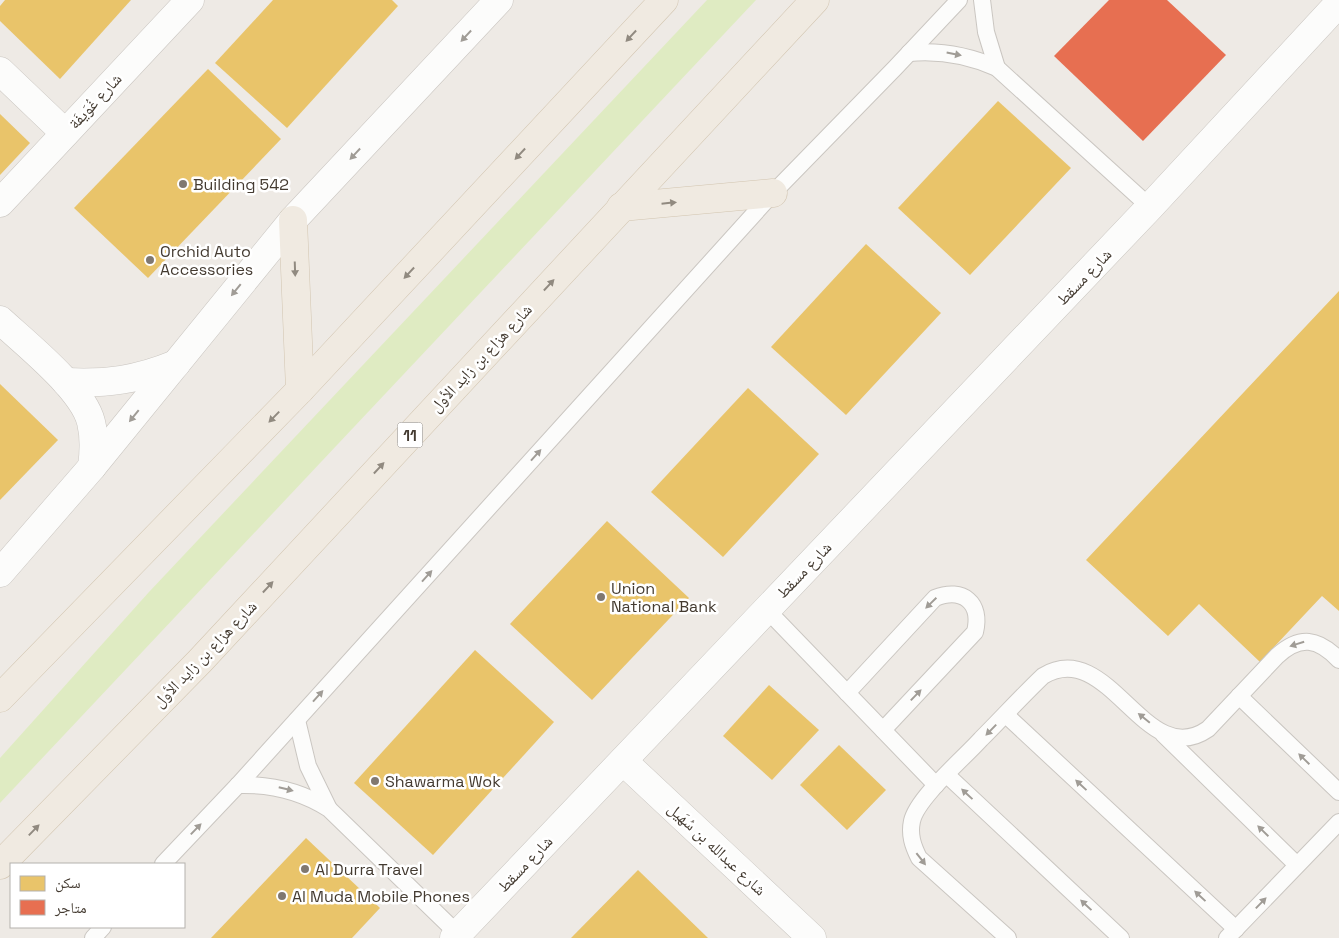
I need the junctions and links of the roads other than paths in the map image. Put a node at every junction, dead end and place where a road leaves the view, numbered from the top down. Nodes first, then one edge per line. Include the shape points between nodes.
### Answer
1 (190, 0) edge
2 (499, 0) edge
3 (664, 0) edge
4 (815, 0) edge
5 (959, 0) edge
6 (982, 0) edge
7 (1339, 3) edge
8 (909, 53) junction
9 (997, 68) junction
10 (0, 71) edge
11 (66, 133) junction
12 (773, 192) junction
13 (0, 203) edge
14 (621, 207) junction
15 (1150, 207) junction
16 (293, 220) junction
17 (0, 320) edge
18 (176, 364) junction
19 (66, 382) junction
20 (300, 390) junction
21 (92, 467) junction
22 (0, 572) edge
23 (767, 610) junction
24 (1339, 660) edge
25 (847, 693) junction
26 (1239, 696) junction
27 (0, 698) edge
28 (1006, 715) junction
29 (296, 720) junction
30 (882, 730) junction
31 (1162, 733) junction
32 (623, 761) junction
33 (942, 780) junction
34 (238, 785) junction
35 (1339, 792) edge
36 (329, 809) junction
37 (1339, 822) edge
38 (164, 863) edge
39 (0, 865) edge
40 (1298, 865) junction
41 (102, 928) edge
42 (1232, 934) edge
43 (456, 936) edge
44 (93, 938) edge
45 (812, 938) edge
46 (1008, 938) edge
47 (1122, 938) edge

1 - 11 street, شارع غُوَيفَة
2 -> 16 street
3 -> 20 main road
4 - 14 main road, شارع هزاع بن زايد الأول / 11
5 - 8 lane
6 - 9 lane via 986,32
7 - 15 street, شارع مسقط
8 -> 9 lane via 945,52
8 - 12 lane
9 - 15 lane
10 - 11 street
11 - 13 street, شارع غُوَيفَة
14 -> 12 main road
29 -> 12 lane
39 -> 14 main road, شارع هزاع بن زايد الأول / 11 via 200,661
15 - 23 street, شارع مسقط
16 -> 18 street
16 -> 20 main road
17 - 19 street
18 - 19 street via 122,381
18 -> 21 street
19 - 21 street via 81,399 91,421 95,444
20 -> 27 main road
21 - 22 street
23 - 25 lane
23 - 32 street, شارع مسقط
24 -> 26 lane via 1318,643 1295,643 1285,648
25 - 30 lane
30 -> 25 lane via 975,632 978,621 968,600 958,594 935,598
26 - 31 lane via 1200,735 1180,739
35 -> 26 lane
31 -> 28 lane via 1089,673 1070,667 1052,670 1043,676
28 -> 33 lane
42 -> 28 lane
29 - 34 lane
29 - 36 lane, شارع مسقط via 308,766
30 - 33 lane
40 -> 31 lane
32 - 43 street, شارع مسقط
32 - 45 street, شارع عبدالله بن سُهَيل
33 -> 46 lane via 917,808 910,834 913,846 928,868
47 -> 33 lane
34 -> 36 lane, شارع مسقط via 286,789
38 -> 34 lane
36 - 43 lane, شارع مسقط
37 - 40 lane
42 -> 40 lane
41 - 44 lane

